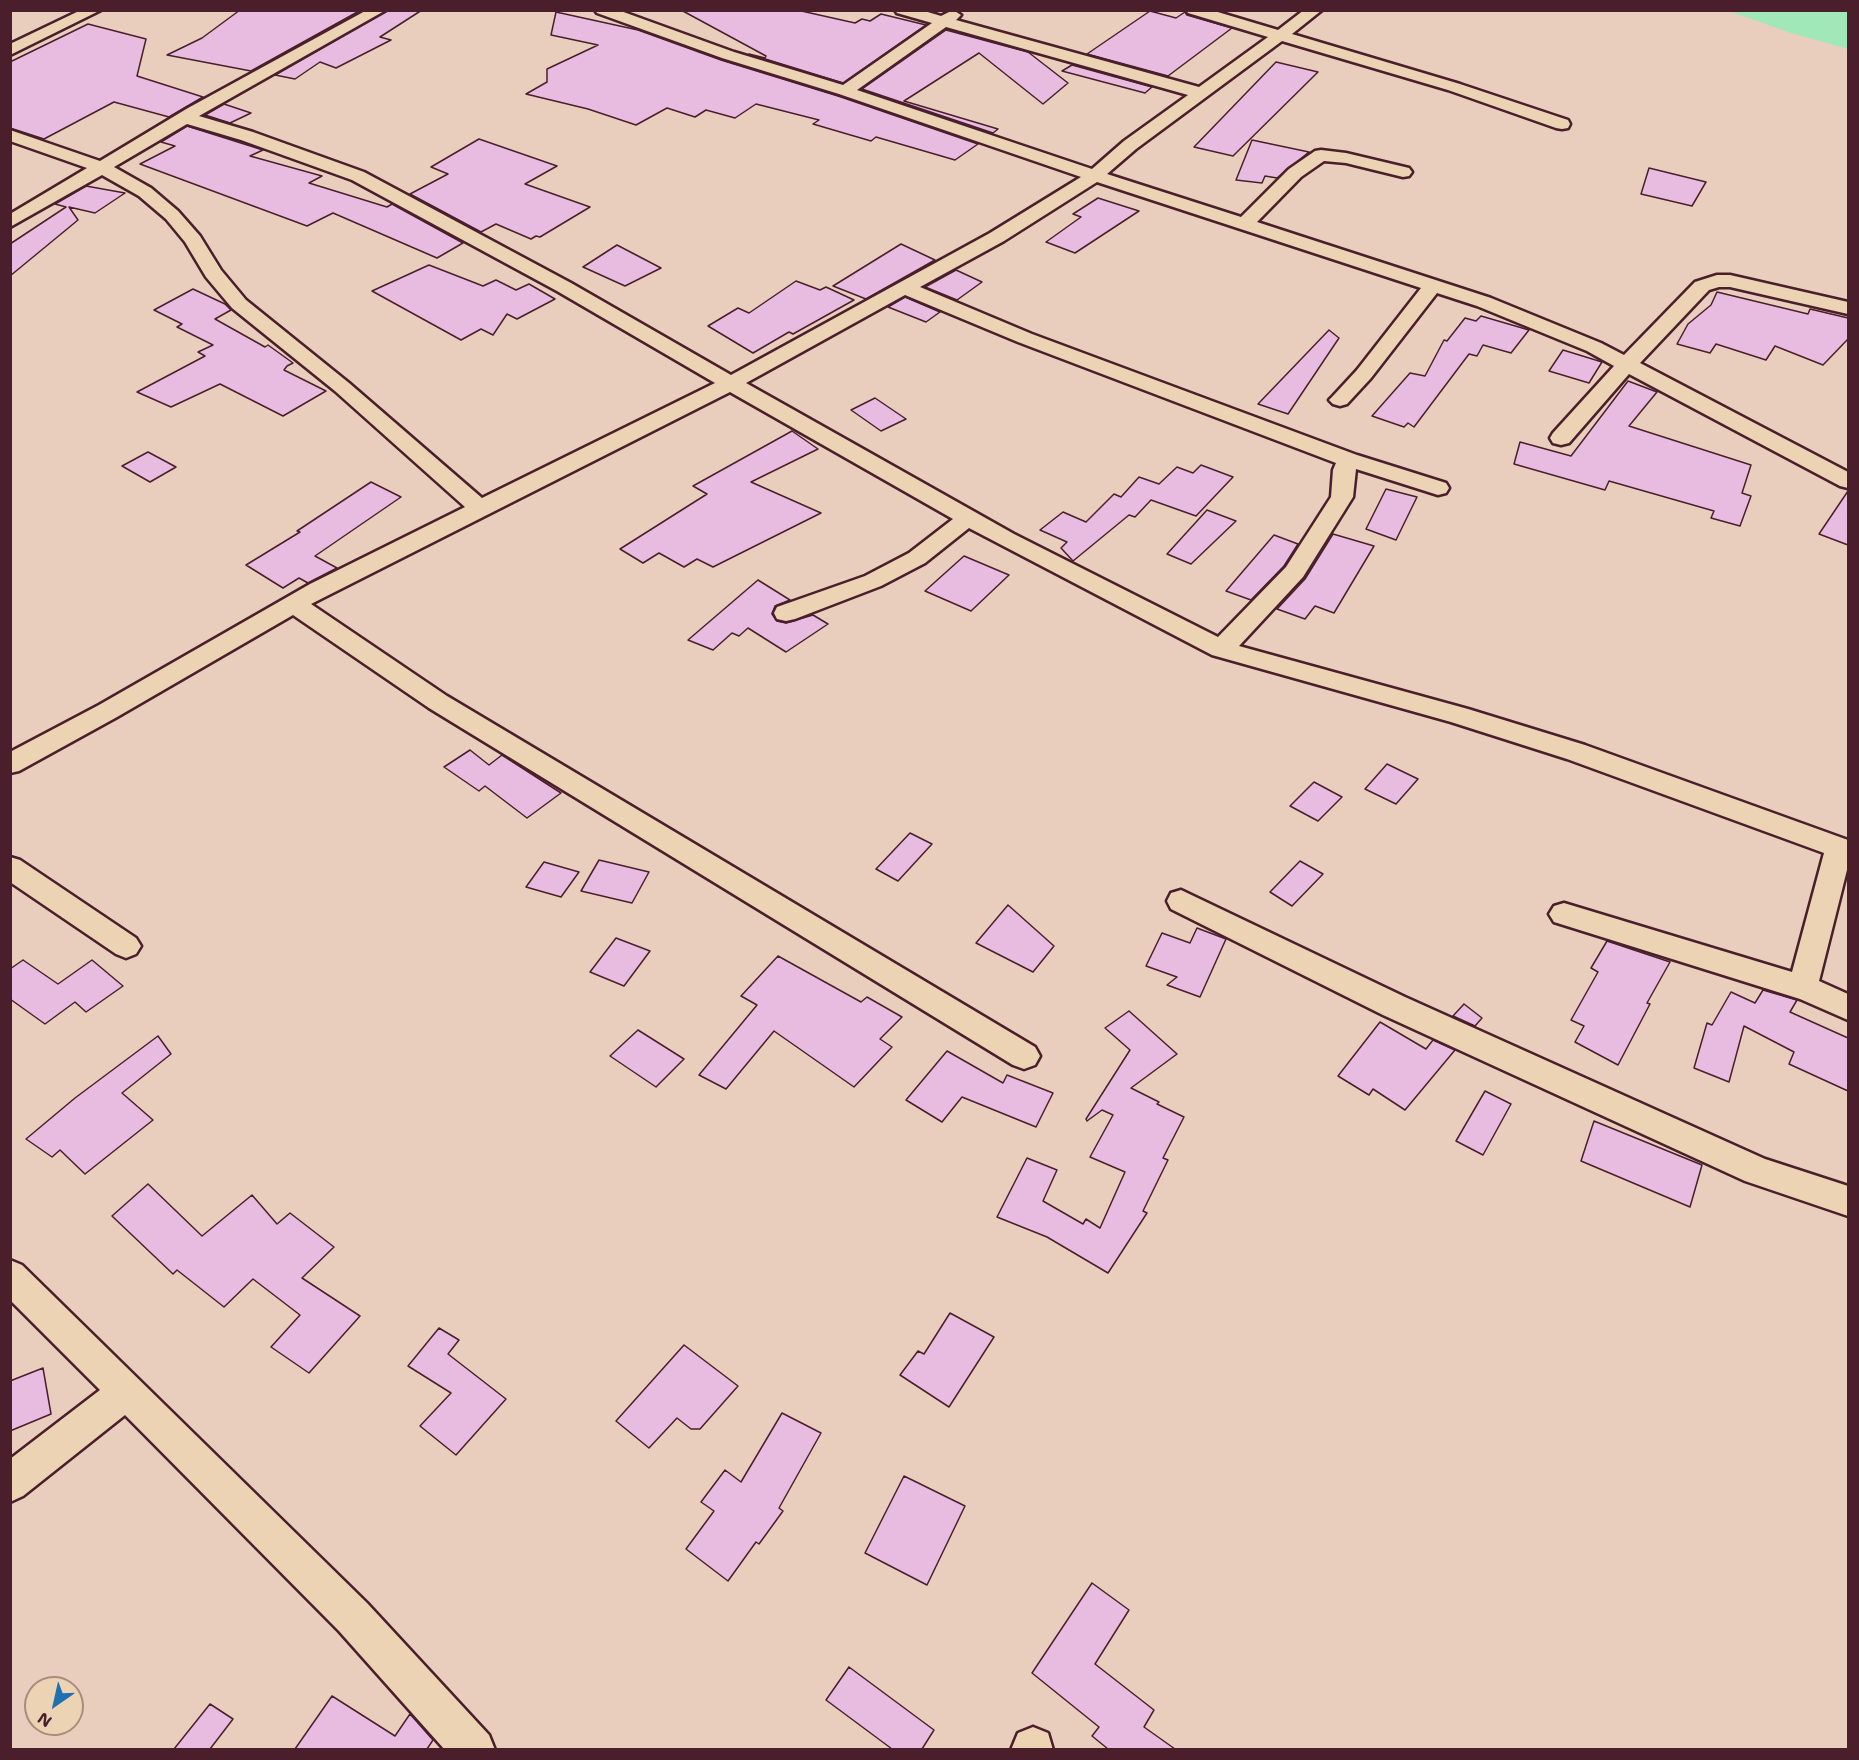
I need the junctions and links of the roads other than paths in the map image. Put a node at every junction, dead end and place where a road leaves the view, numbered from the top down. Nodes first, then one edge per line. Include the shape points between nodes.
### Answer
1 (94, 10) edge
2 (379, 10) edge
3 (602, 10) edge
4 (902, 10) edge
5 (959, 10) edge
6 (1193, 10) edge
7 (1315, 10) edge
8 (944, 21) junction
9 (1279, 36) junction
10 (10, 50) edge
11 (845, 91) junction
12 (1200, 93) junction
13 (186, 118) junction
14 (1562, 124) dead end
15 (10, 135) edge
16 (103, 168) junction
17 (1403, 172) dead end
18 (1095, 176) junction
19 (10, 222) edge
20 (1245, 224) junction
21 (1433, 285) junction
22 (905, 288) junction
23 (1848, 308) edge
24 (1627, 364) junction
25 (731, 383) junction
26 (1340, 400) dead end
27 (1561, 438) dead end
28 (1349, 460) junction
29 (1848, 481) edge
30 (1438, 488) dead end
31 (481, 508) junction
32 (968, 518) junction
33 (294, 604) junction
34 (786, 613) dead end
35 (1221, 650) junction
36 (10, 764) edge
37 (1844, 849) edge
38 (10, 867) edge
39 (1181, 901) dead end
40 (1564, 914) dead end
41 (126, 946) dead end
42 (1808, 989) junction
43 (1848, 1008) edge
44 (1024, 1056) dead end
45 (1848, 1201) edge
46 (10, 1276) edge
47 (126, 1392) junction
48 (10, 1483) edge
49 (474, 1749) edge

1 - 10 street
2 - 13 street
3 - 11 street
4 - 8 street
5 - 8 street
6 - 9 street
7 - 9 street
8 - 11 street
8 - 12 street
9 - 12 street
9 - 14 street via 1454,87
11 - 18 street
12 - 18 street
13 - 16 street
13 - 25 street via 358,176
15 - 16 street
16 - 19 street
16 - 31 street via 145,192 172,215 239,304
17 - 20 street via 1321,155 1295,173
18 - 20 street
18 - 22 street
20 - 21 street
21 - 24 street via 1484,302
21 - 26 street
22 - 25 street
22 - 28 street via 1025,338
23 - 24 street via 1718,281 1702,286
24 - 27 street
24 - 29 street
25 - 31 street
25 - 32 street
28 - 30 street
28 - 35 street via 1344,470 1342,497 1294,572
31 - 33 street
32 - 34 street via 917,558 873,581
32 - 35 street
33 - 36 street
33 - 44 street via 438,702
35 - 37 street via 1459,715 1576,752
37 - 42 street via 1804,982
38 - 41 street
39 - 45 street via 1394,1006 1757,1171
40 - 42 street
42 - 43 street
46 - 47 street
47 - 48 street
47 - 49 street via 353,1617

